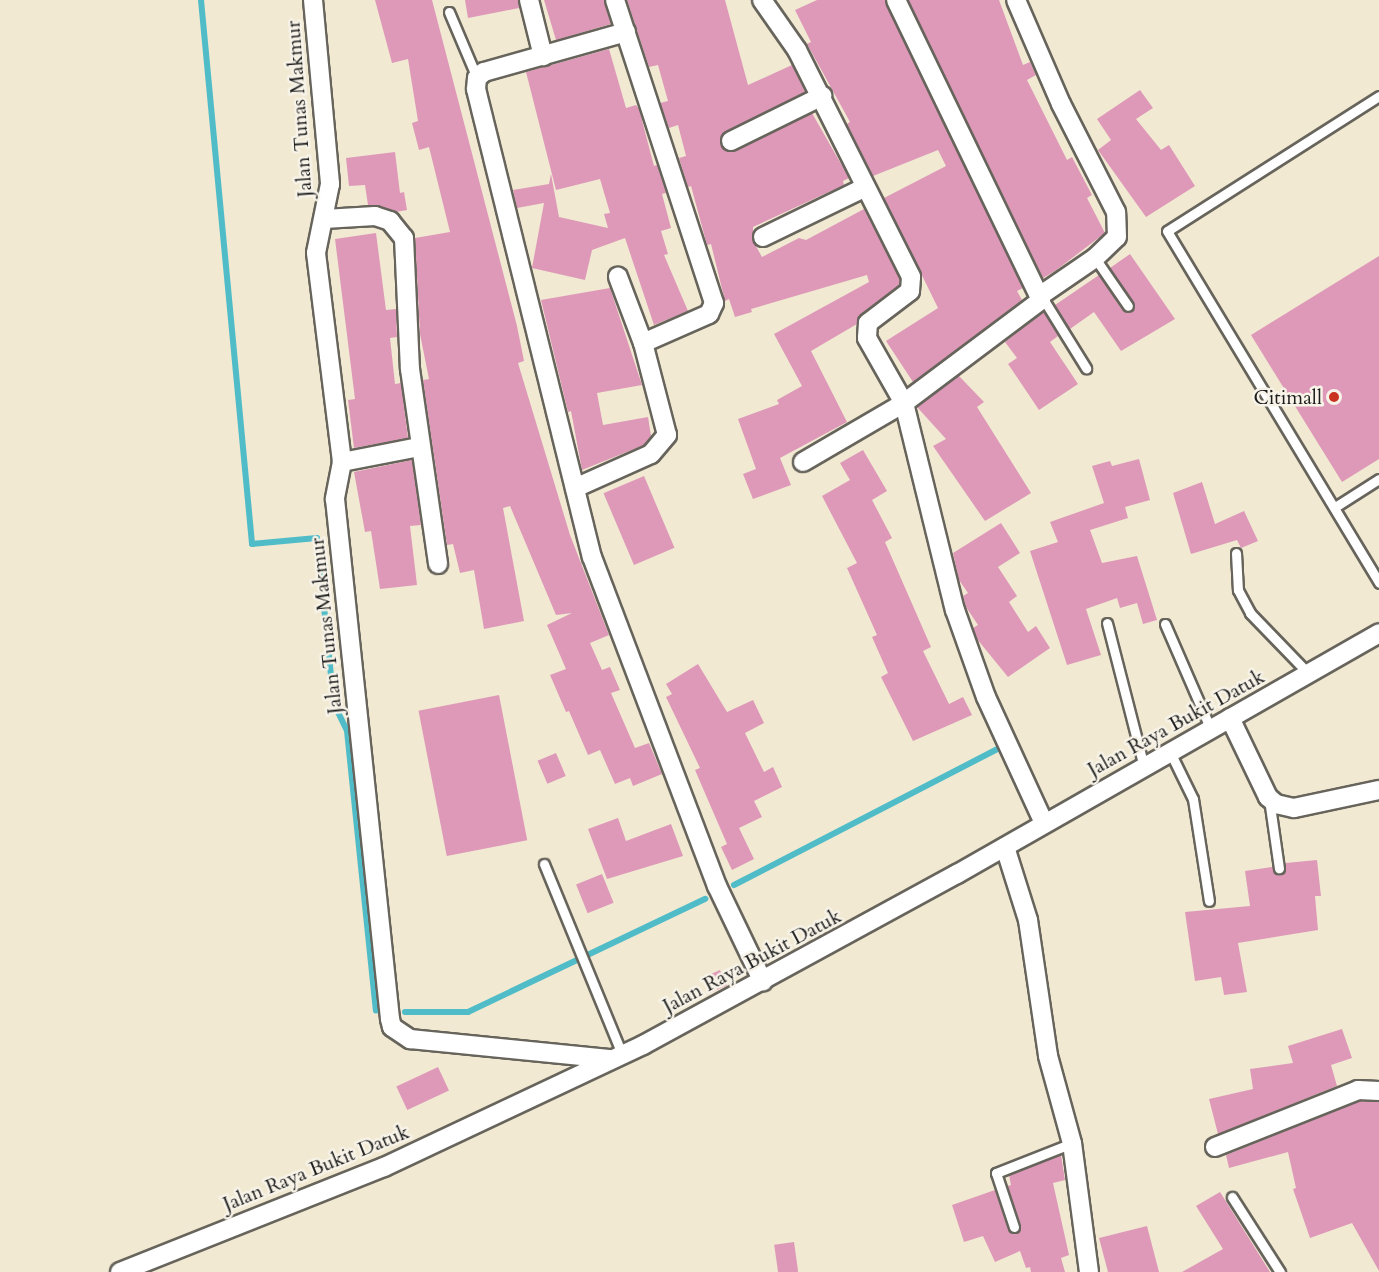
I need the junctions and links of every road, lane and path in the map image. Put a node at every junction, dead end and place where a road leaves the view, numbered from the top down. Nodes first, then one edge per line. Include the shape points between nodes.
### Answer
1 (313, 0) edge
2 (529, 0) edge
3 (615, 0) edge
4 (762, 0) edge
5 (896, 0) edge
6 (1016, 0) edge
7 (448, 12) dead end
8 (626, 32) junction
9 (543, 56) junction
10 (477, 78) junction
11 (822, 96) junction
12 (1379, 96) edge
13 (731, 141) dead end
14 (866, 187) junction
15 (324, 219) junction
16 (763, 237) dead end
17 (1095, 258) junction
18 (618, 277) dead end
19 (1041, 297) junction
20 (1128, 306) dead end
21 (643, 343) junction
22 (1086, 368) dead end
23 (904, 403) junction
24 (418, 447) junction
25 (342, 462) junction
26 (803, 462) dead end
27 (1379, 479) edge
28 (576, 488) junction
29 (1335, 507) junction
30 (1236, 553) dead end
31 (438, 564) dead end
32 (1379, 583) edge
33 (1107, 623) dead end
34 (1166, 624) dead end
35 (1379, 633) edge
36 (1309, 675) junction
37 (1230, 718) junction
38 (1211, 730) junction
39 (1170, 752) junction
40 (1144, 767) junction
41 (1379, 790) edge
42 (1268, 797) junction
43 (1044, 823) junction
44 (1005, 847) junction
45 (544, 864) dead end
46 (1279, 868) dead end
47 (1209, 901) dead end
48 (763, 982) junction
49 (616, 1057) junction
50 (1379, 1091) edge
51 (1072, 1143) junction
52 (1215, 1147) dead end
53 (1232, 1197) dead end
54 (1014, 1227) dead end
55 (120, 1272) edge
56 (1089, 1272) edge
57 (1280, 1272) edge

1 - 15 street, Jalan Tunas Makmur via 330,184
2 - 9 street
3 - 8 street
4 - 11 street via 797,50
5 - 19 street
6 - 17 street via 1061,105 1116,212 1117,237
7 - 10 lane
8 - 9 street
8 - 21 street via 714,303 709,314
9 - 10 street via 484,72
10 - 28 street via 477,98
11 - 13 street
11 - 14 street
12 - 29 lane via 1167,231
14 - 16 street
14 - 23 street via 912,281 910,291 870,319 866,327 867,338
15 - 24 street via 375,216 390,221 404,238 403,268
15 - 25 street, Jalan Tunas Makmur via 316,253
17 - 19 street
17 - 20 lane
18 - 21 street
19 - 22 lane
19 - 23 street
21 - 28 street via 666,427 665,441 651,454
23 - 26 street
23 - 43 street via 955,610 986,697
24 - 25 street
24 - 31 street
25 - 49 street, Jalan Tunas Makmur via 335,500 392,1027 410,1039
27 - 29 lane
28 - 48 street via 592,557 643,696 717,886
29 - 32 lane
30 - 36 lane via 1238,590 1250,613
33 - 40 lane
34 - 38 lane
35 - 36 street, Jalan Raya Bukit Datuk
36 - 37 street, Jalan Raya Bukit Datuk
37 - 38 street, Jalan Raya Bukit Datuk
37 - 42 street
38 - 39 street, Jalan Raya Bukit Datuk
39 - 40 street, Jalan Raya Bukit Datuk
39 - 47 lane via 1193,799
40 - 43 street, Jalan Raya Bukit Datuk
41 - 42 street via 1294,808
42 - 46 lane
43 - 44 street, Jalan Raya Bukit Datuk
44 - 48 street, Jalan Raya Bukit Datuk
44 - 51 street via 1028,920 1048,1056
45 - 49 lane
48 - 49 street, Jalan Raya Bukit Datuk
49 - 55 street, Jalan Raya Bukit Datuk via 384,1167
50 - 52 street via 1358,1090
51 - 54 lane via 996,1173
51 - 56 street
53 - 57 lane

